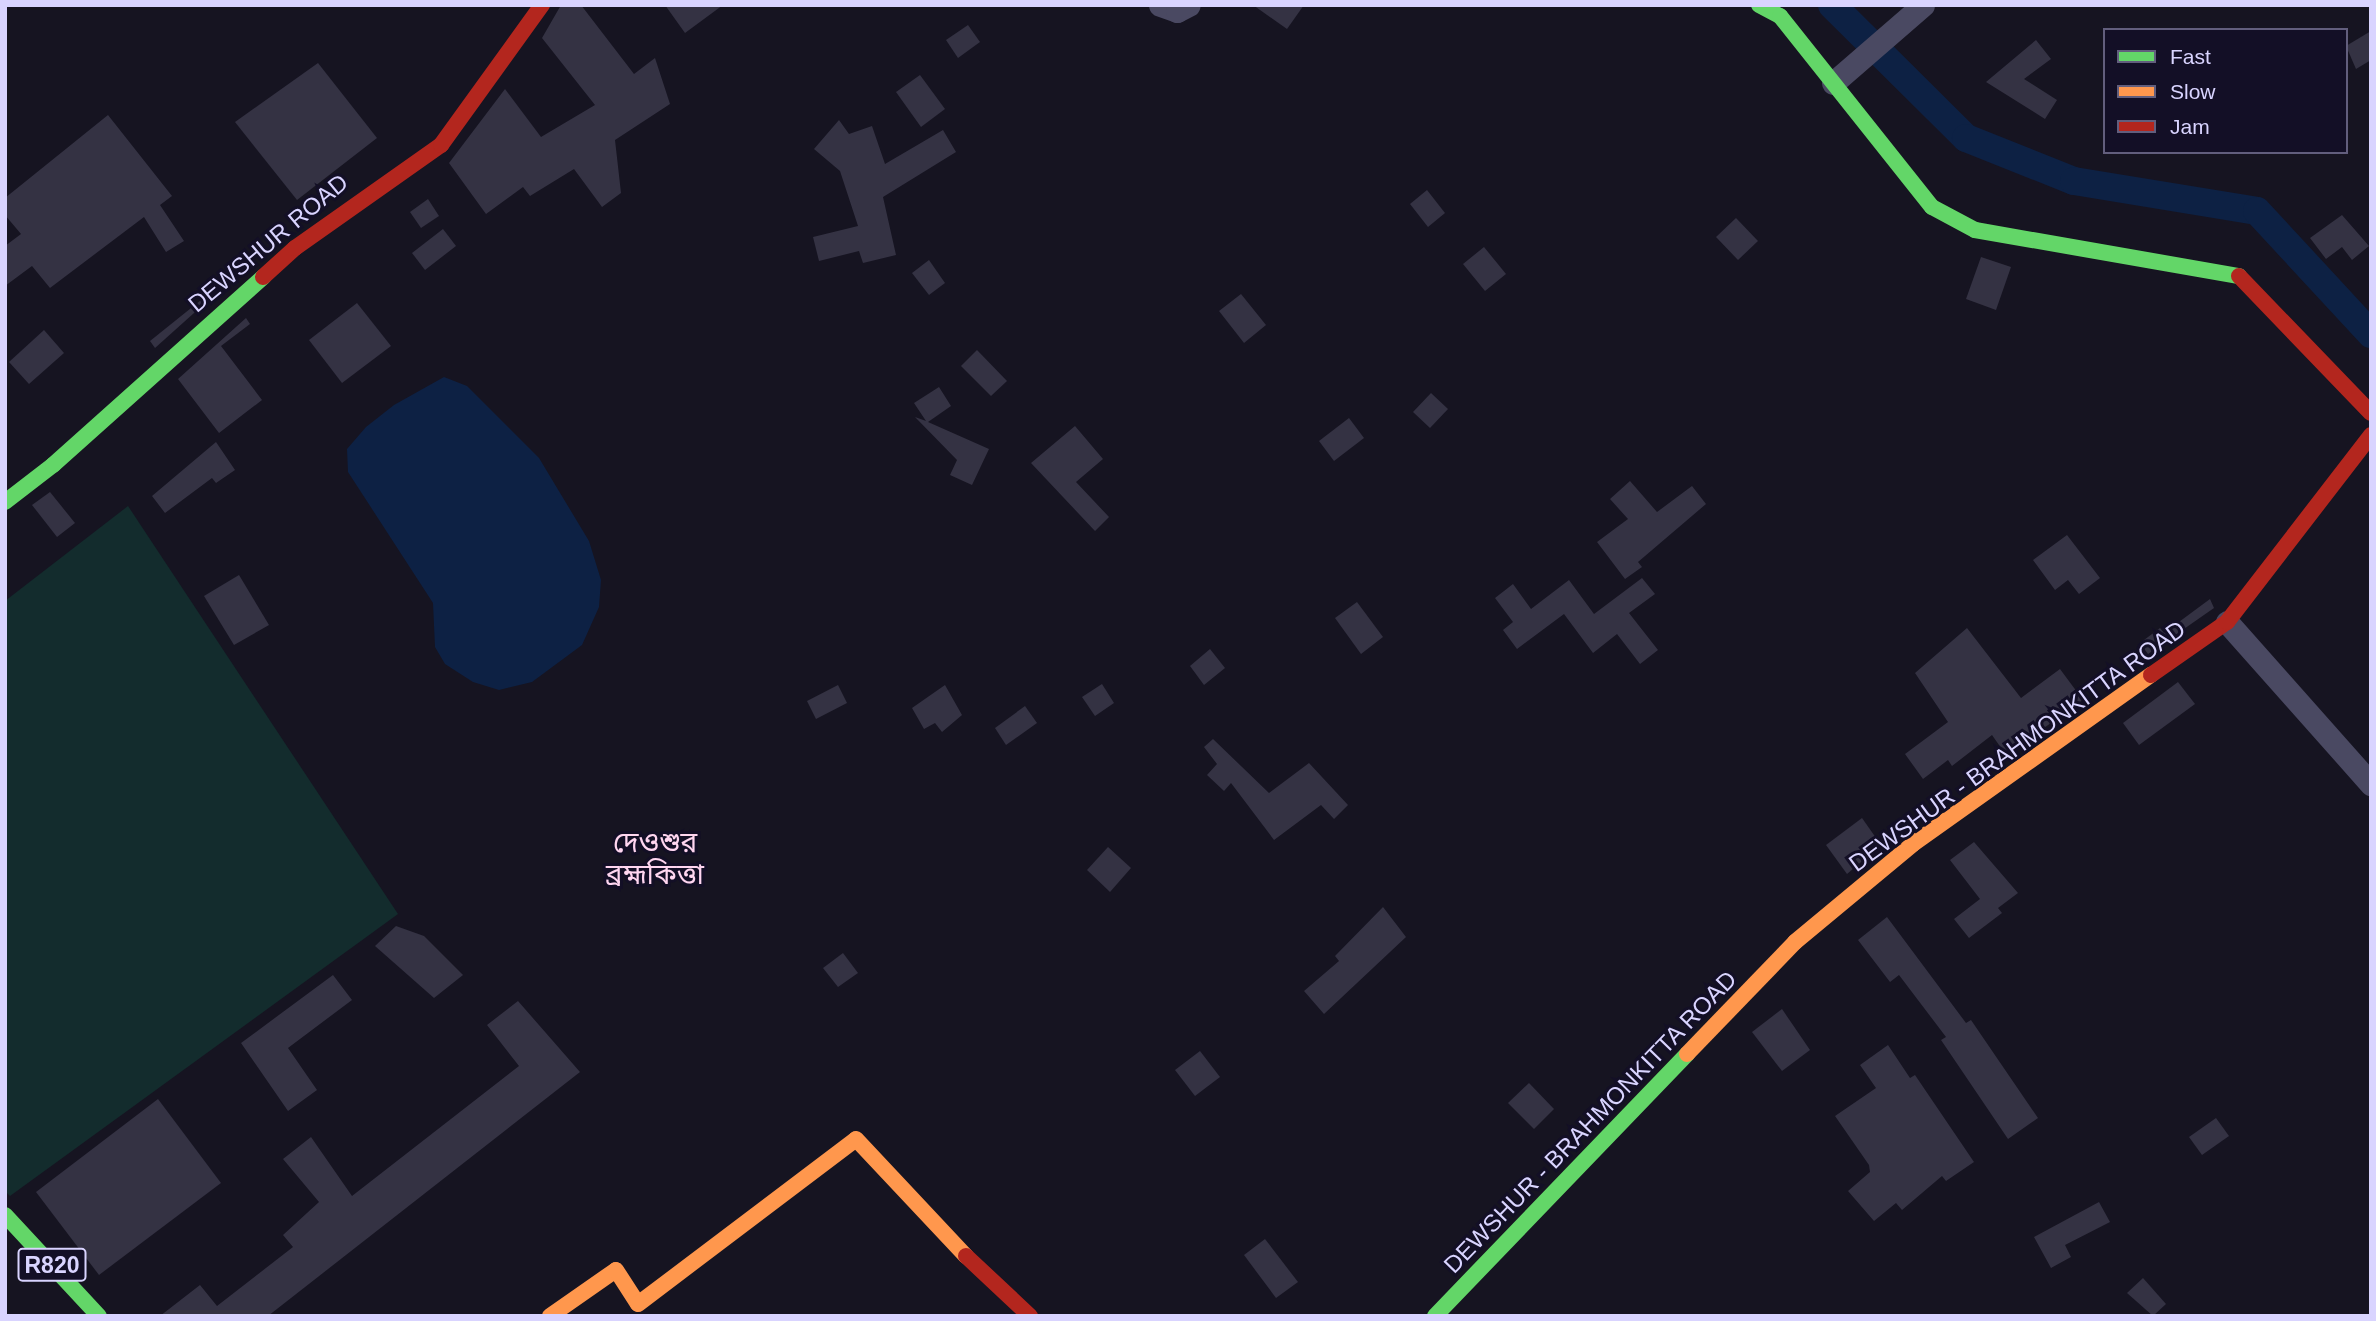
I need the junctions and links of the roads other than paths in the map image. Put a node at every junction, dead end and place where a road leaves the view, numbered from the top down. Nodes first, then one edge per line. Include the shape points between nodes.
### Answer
1 (542, 5) edge
2 (1160, 5) edge
3 (1189, 5) edge
4 (1759, 5) edge
5 (1923, 5) edge
6 (1833, 83) junction
7 (2371, 413) edge
8 (2371, 435) edge
9 (5, 502) edge
10 (2227, 622) junction
11 (2371, 784) edge
12 (5, 1215) edge
13 (99, 1316) edge
14 (550, 1316) edge
15 (1030, 1316) edge
16 (1435, 1316) edge

1 - 9 street, DEWSHUR ROAD via 441,145 295,248 53,465
2 - 3 street via 1177,11
4 - 6 street via 1780,16
5 - 6 street
6 - 7 street via 1932,207 1975,230 2238,275
8 - 10 street, DEWSHUR - BRAHMONKITTA ROAD
10 - 11 street
10 - 16 street, DEWSHUR - BRAHMONKITTA ROAD via 1913,844 1795,942
12 - 13 street, R820
14 - 15 street via 616,1270 638,1304 856,1139 996,1288

